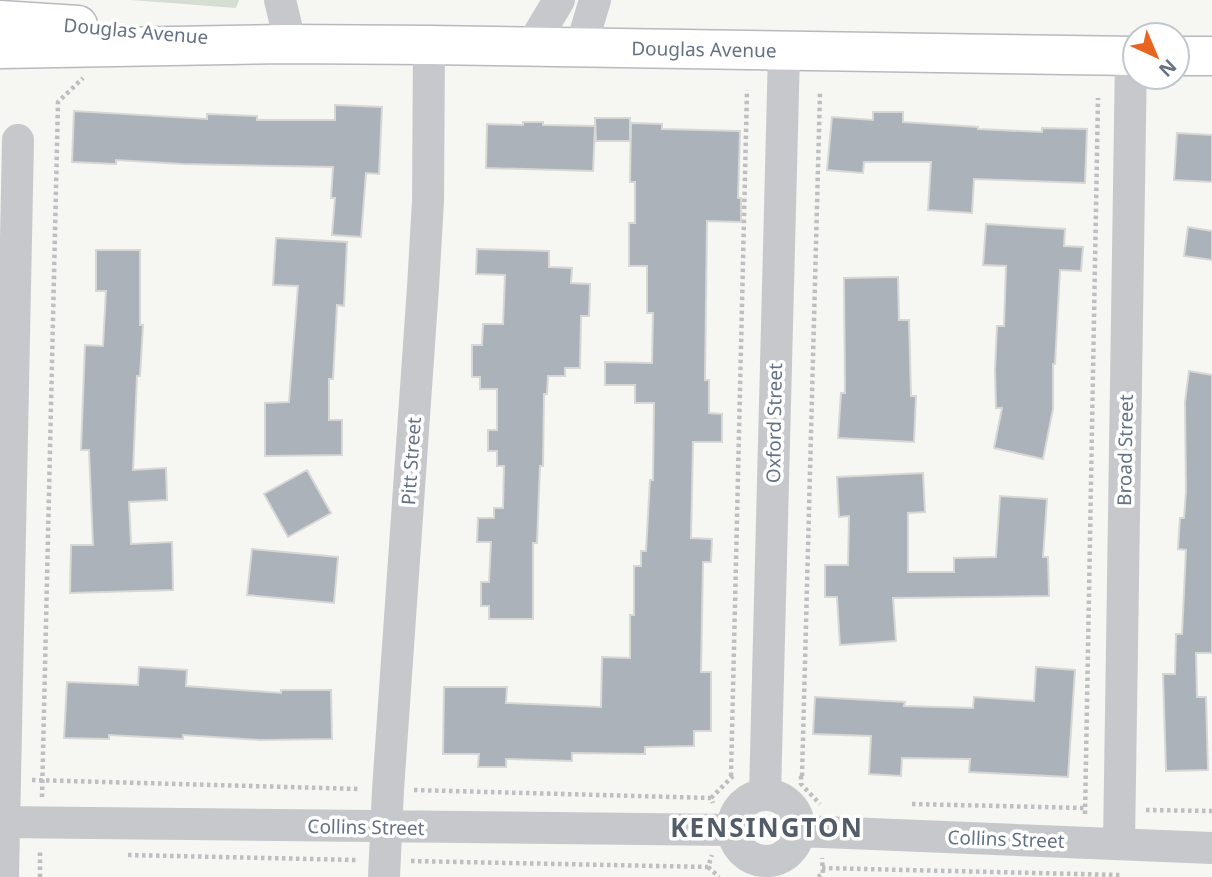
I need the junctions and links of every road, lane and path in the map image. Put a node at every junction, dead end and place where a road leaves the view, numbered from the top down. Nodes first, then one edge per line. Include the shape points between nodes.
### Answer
1 (281, 0) edge
2 (559, 0) edge
3 (595, 0) edge
4 (0, 20) edge
5 (429, 44) junction
6 (279, 45) junction
7 (531, 47) junction
8 (581, 47) junction
9 (0, 49) edge
10 (784, 52) junction
11 (1121, 56) edge
12 (1191, 56) edge
13 (1212, 56) edge
14 (87, 75) dead end
15 (747, 90) dead end
16 (1132, 91) edge
17 (820, 92) dead end
18 (1098, 98) dead end
19 (18, 140) dead end
20 (731, 776) dead end
21 (802, 776) dead end
22 (765, 794) junction
23 (904, 804) dead end
24 (1085, 808) junction
25 (1119, 809) junction
26 (1212, 811) edge
27 (2, 822) edge
28 (41, 823) junction
29 (386, 827) junction
30 (732, 830) junction
31 (799, 831) junction
32 (1085, 843) junction
33 (1119, 844) junction
34 (1212, 848) edge
35 (709, 867) dead end
36 (822, 868) dead end
37 (760, 869) edge
38 (1084, 874) junction
39 (1125, 876) edge
40 (3, 877) edge
41 (40, 877) edge
42 (384, 877) edge
43 (719, 877) edge

1 - 6 street via 286,25
2 - 7 street
3 - 8 street
4 - 6 main road, Douglas Avenue
5 - 6 main road, Douglas Avenue
5 - 7 main road, Douglas Avenue
5 - 29 street, Pitt Street via 424,275
6 - 9 main road, Douglas Avenue
7 - 8 main road, Douglas Avenue
8 - 10 main road, Douglas Avenue
10 - 11 main road, Douglas Avenue
10 - 22 street, Oxford Street
12 - 13 main road
14 - 28 path via 58,102
15 - 20 path
16 - 25 street, Broad Street
17 - 21 path
18 - 24 path
19 - 27 street
22 - 30 street via 748,800 736,813
22 - 31 street via 783,799 796,813
23 - 24 path
24 - 25 path
24 - 32 path
25 - 26 path
25 - 33 street, Broad Street
27 - 28 street, Collins Street
27 - 40 street
28 - 29 street, Collins Street
28 - 41 path
29 - 30 street, Collins Street
29 - 42 street, Pitt Street
30 - 37 street via 736,844
31 - 32 street, Collins Street
31 - 37 street via 793,848
32 - 33 street, Collins Street
32 - 38 path
33 - 34 street, Collins Street
35 - 43 path
36 - 38 path
38 - 39 path

